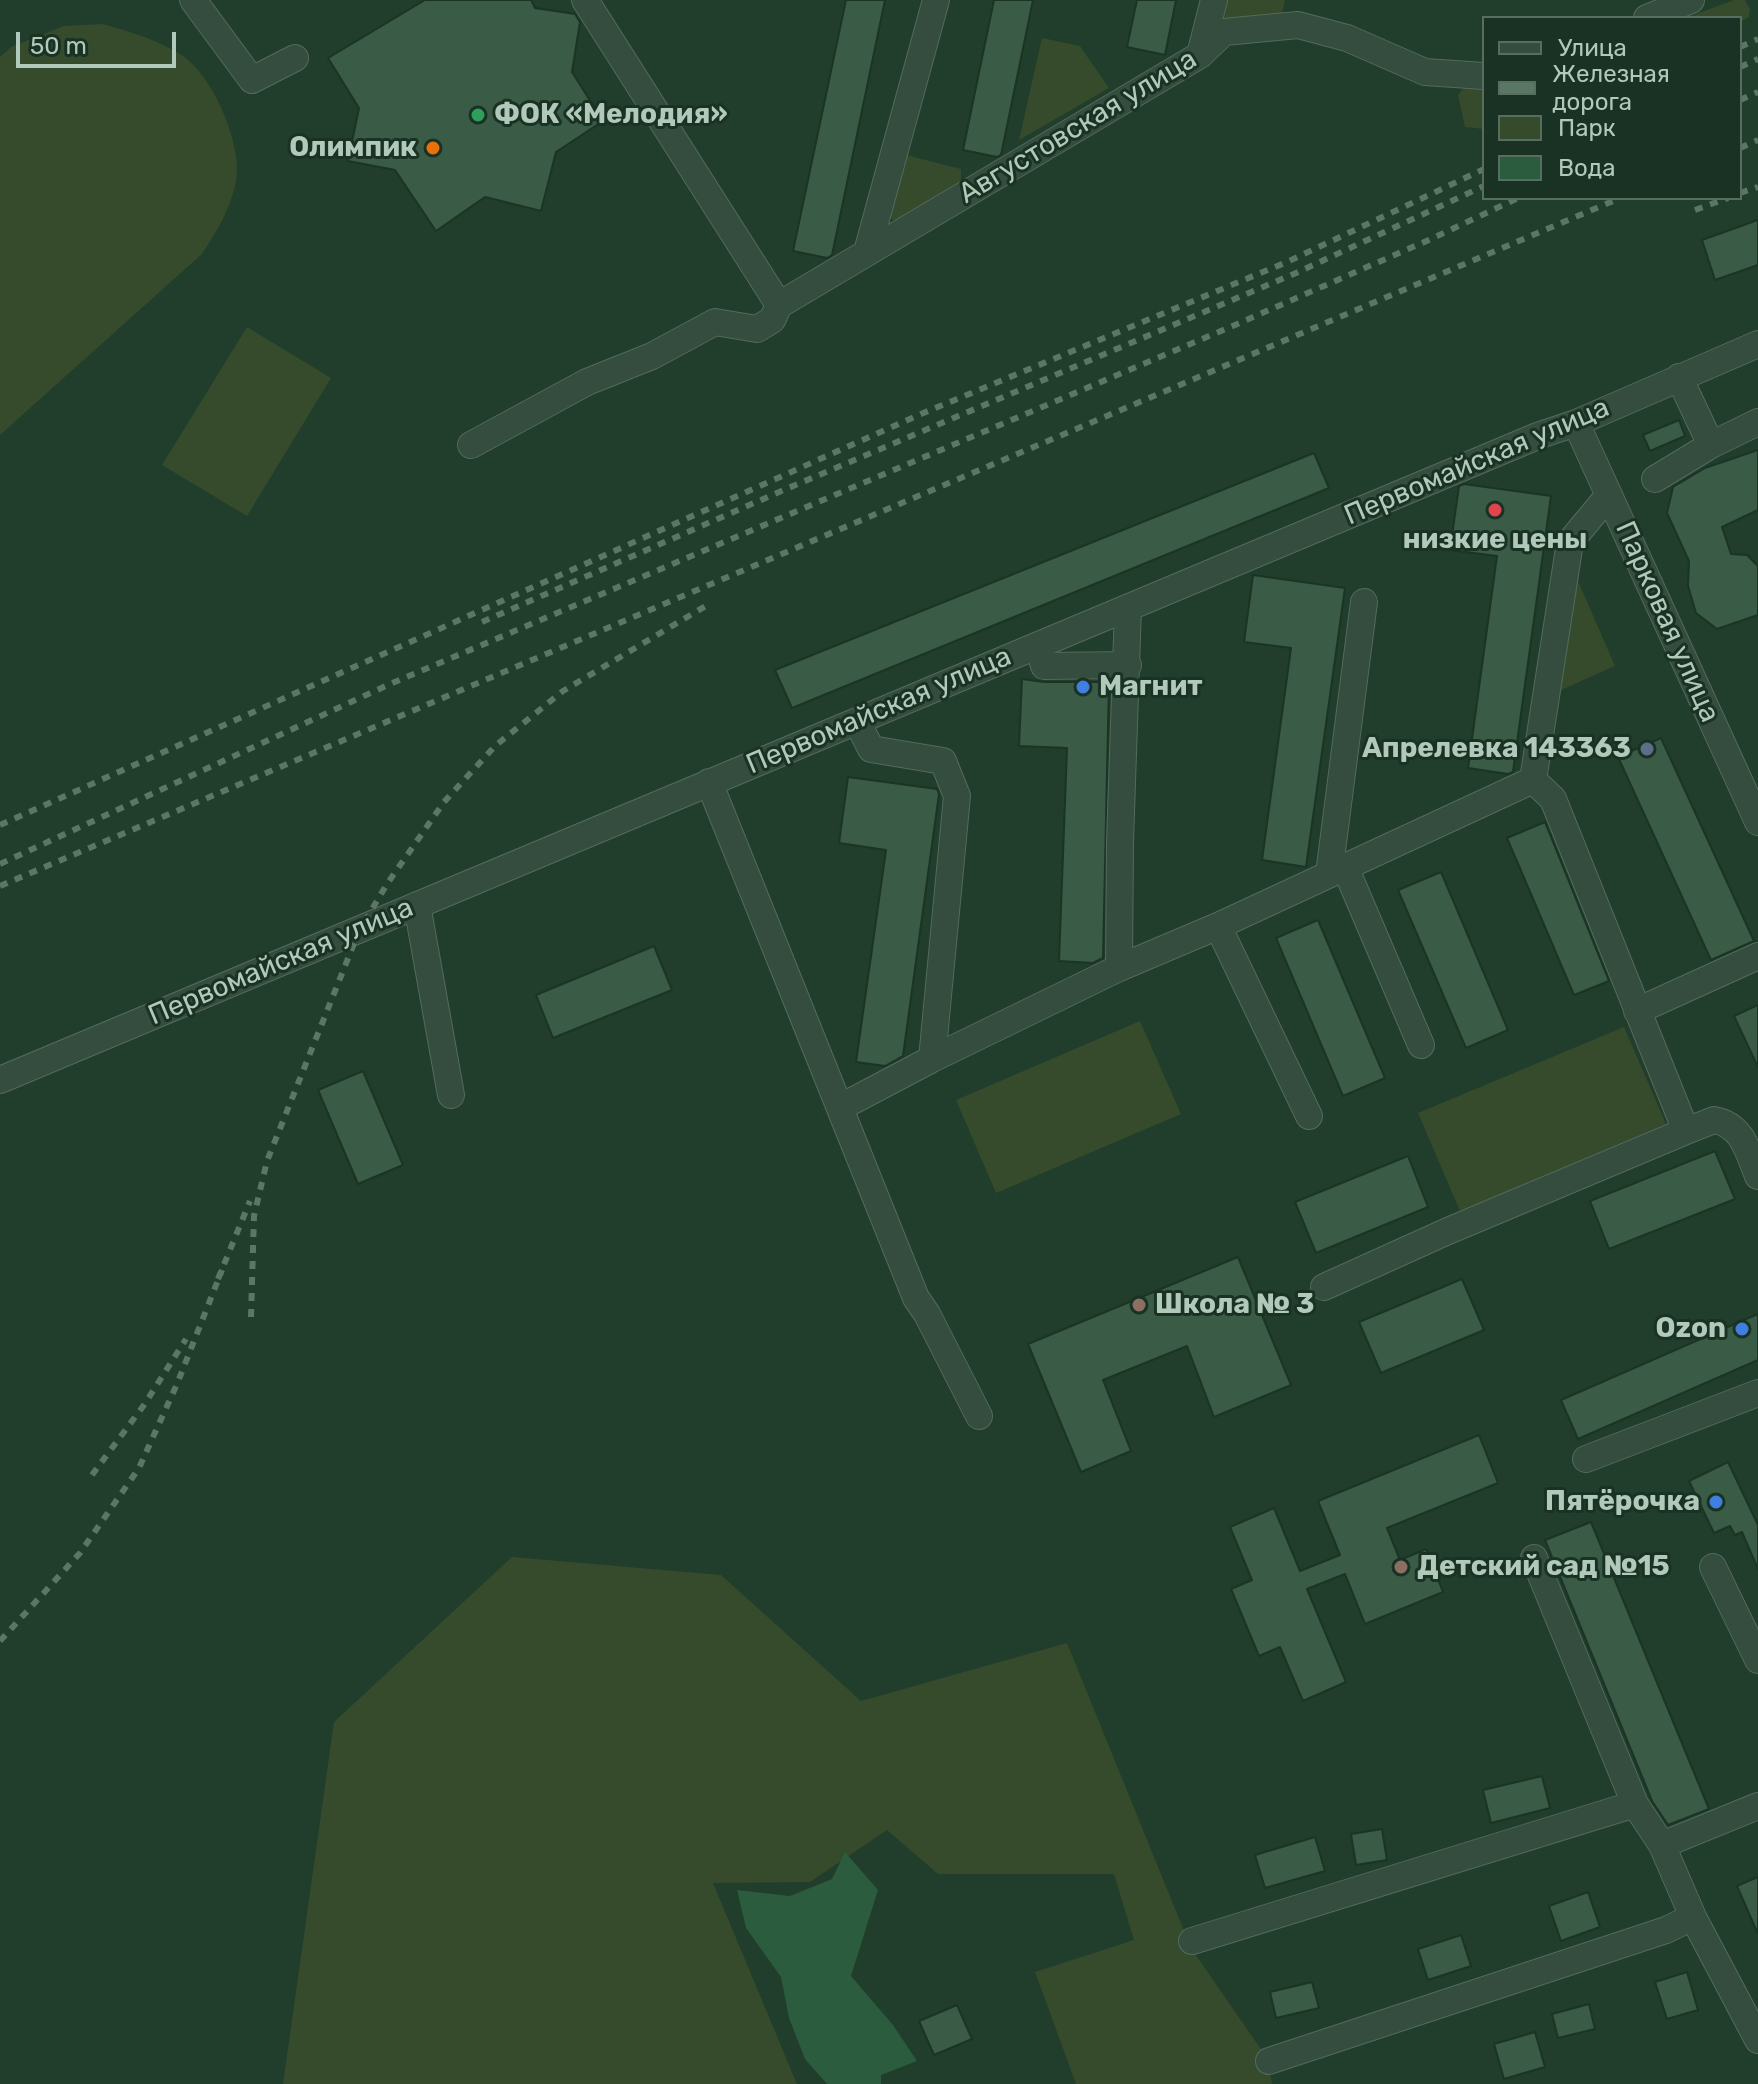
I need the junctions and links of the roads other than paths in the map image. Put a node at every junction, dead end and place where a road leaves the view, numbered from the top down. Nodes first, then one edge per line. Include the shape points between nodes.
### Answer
1 (193, 0) edge
2 (585, 0) edge
3 (936, 0) edge
4 (1214, 0) edge
5 (1684, 1) edge
6 (1651, 16) edge
7 (1200, 55) junction
8 (295, 58) dead end
9 (1482, 76) edge
10 (867, 252) junction
11 (779, 305) junction
12 (1758, 344) edge
13 (1679, 377) junction
14 (1758, 422) edge
15 (1576, 423) junction
16 (471, 445) dead end
17 (1711, 445) junction
18 (1655, 479) dead end
19 (1609, 495) junction
20 (1364, 602) dead end
21 (1128, 608) junction
22 (1038, 645) junction
23 (1128, 665) junction
24 (857, 721) junction
25 (1748, 776) edge
26 (1533, 780) junction
27 (709, 782) junction
28 (1758, 822) edge
29 (1337, 871) junction
30 (417, 905) junction
31 (1218, 926) junction
32 (1758, 956) edge
33 (1119, 968) junction
34 (1637, 1011) junction
35 (1421, 1045) dead end
36 (932, 1059) junction
37 (0, 1080) edge
38 (451, 1095) dead end
39 (841, 1107) junction
40 (1309, 1116) dead end
41 (1686, 1131) junction
42 (1758, 1176) edge
43 (1324, 1287) dead end
44 (1758, 1393) edge
45 (979, 1416) dead end
46 (1586, 1459) dead end
47 (1534, 1558) dead end
48 (1713, 1567) dead end
49 (1758, 1660) edge
50 (1635, 1804) junction
51 (1758, 1806) edge
52 (1662, 1845) junction
53 (1693, 1917) junction
54 (1192, 1941) dead end
55 (1758, 2040) edge
56 (1269, 2061) dead end

1 - 8 street via 252,80
2 - 11 street
3 - 10 street
4 - 7 street
5 - 6 street
7 - 9 street, Августовская улица via 1224,32 1298,25 1347,38 1425,72
7 - 10 street, Августовская улица
10 - 11 street, Августовская улица
11 - 16 street, Августовская улица via 772,320 757,329 715,322 652,356 587,382
12 - 13 street, Первомайская улица
13 - 15 street, Первомайская улица
13 - 17 street
14 - 17 street
15 - 19 street, Парковая улица
15 - 21 street, Первомайская улица
17 - 18 street
19 - 25 street, Парковая улица
19 - 26 street via 1570,542
20 - 29 street
21 - 22 street, Первомайская улица
21 - 23 street
22 - 23 street via 1044,666
22 - 24 street, Первомайская улица
23 - 33 street
24 - 27 street, Первомайская улица
24 - 36 street via 871,749 943,761 957,796
25 - 28 street, Парковая улица
26 - 29 street
26 - 34 street via 1553,799
27 - 30 street, Первомайская улица
27 - 39 street
29 - 31 street
29 - 35 street
30 - 37 street, Первомайская улица
30 - 38 street
31 - 33 street
31 - 40 street
32 - 34 street
33 - 36 street
34 - 41 street
36 - 39 street
39 - 45 street via 916,1298
41 - 42 street via 1714,1120 1734,1127
41 - 43 street
44 - 46 street
47 - 50 street
48 - 49 street
50 - 52 street
50 - 54 street
51 - 52 street
52 - 53 street
53 - 55 street
53 - 56 street

